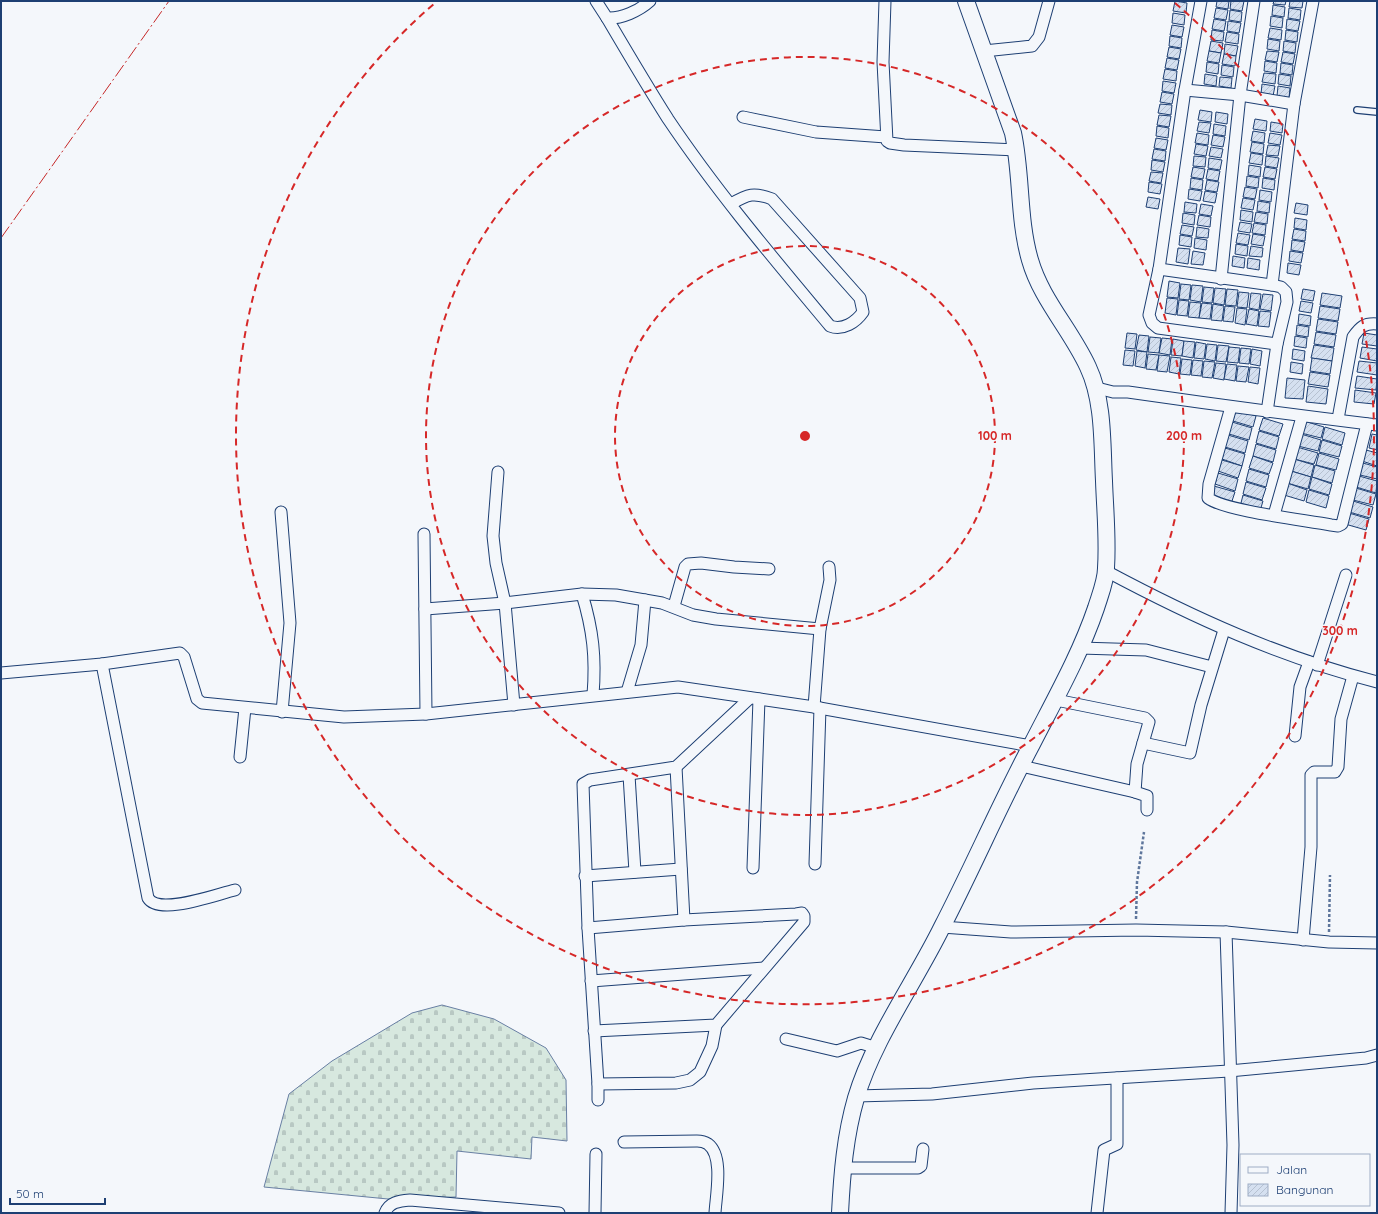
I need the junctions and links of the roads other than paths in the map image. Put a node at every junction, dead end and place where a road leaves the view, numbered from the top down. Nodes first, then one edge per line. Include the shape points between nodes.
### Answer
1 (596, 1) edge
2 (650, 1) edge
3 (885, 1) edge
4 (966, 1) edge
5 (1049, 1) edge
6 (1201, 1) edge
7 (1254, 1) edge
8 (1313, 1) edge
9 (607, 18) junction
10 (984, 51) junction
11 (1185, 90) junction
12 (1240, 95) junction
13 (1294, 104) junction
14 (1357, 110) dead end
15 (1377, 112) edge
16 (743, 117) dead end
17 (886, 137) junction
18 (1017, 150) junction
19 (730, 204) junction
20 (1159, 269) junction
21 (1221, 279) junction
22 (1272, 285) junction
23 (1377, 324) edge
24 (1277, 344) junction
25 (1097, 388) junction
26 (1231, 407) junction
27 (1267, 412) junction
28 (1302, 417) junction
29 (1338, 419) junction
30 (1372, 424) edge
31 (498, 472) dead end
32 (281, 512) dead end
33 (1274, 515) junction
34 (424, 534) dead end
35 (829, 567) dead end
36 (769, 568) dead end
37 (1106, 571) junction
38 (1346, 575) dead end
39 (582, 594) junction
40 (645, 600) junction
41 (505, 603) junction
42 (674, 606) junction
43 (425, 609) junction
44 (820, 629) junction
45 (1224, 630) junction
46 (1080, 648) junction
47 (102, 664) junction
48 (1313, 664) junction
49 (1212, 667) junction
50 (1, 673) edge
51 (1353, 676) junction
52 (1377, 682) edge
53 (627, 692) junction
54 (593, 695) junction
55 (755, 698) junction
56 (1056, 700) junction
57 (514, 705) junction
58 (245, 708) junction
59 (817, 708) junction
60 (282, 712) junction
61 (426, 714) junction
62 (1295, 736) dead end
63 (1143, 743) junction
64 (1031, 746) junction
65 (240, 756) dead end
66 (1021, 766) junction
67 (676, 767) junction
68 (629, 775) junction
69 (1135, 792) junction
70 (1147, 810) dead end
71 (815, 864) dead end
72 (753, 868) dead end
73 (681, 869) junction
74 (634, 872) junction
75 (585, 876) junction
76 (235, 890) dead end
77 (684, 920) junction
78 (588, 928) junction
79 (942, 928) junction
80 (1226, 932) junction
81 (1303, 940) junction
82 (1377, 943) edge
83 (764, 968) junction
84 (591, 981) junction
85 (716, 1025) junction
86 (594, 1031) junction
87 (786, 1039) dead end
88 (877, 1048) junction
89 (1377, 1055) edge
90 (1229, 1071) junction
91 (1117, 1078) junction
92 (598, 1084) junction
93 (856, 1096) junction
94 (598, 1100) dead end
95 (624, 1142) dead end
96 (923, 1150) dead end
97 (596, 1154) dead end
98 (843, 1168) junction
99 (521, 1212) edge
100 (385, 1213) edge
101 (560, 1213) edge
102 (595, 1213) edge
103 (715, 1213) edge
104 (840, 1213) edge
105 (1097, 1213) edge
106 (1231, 1213) edge

1 - 9 street
2 - 9 street via 621,17
3 - 17 street via 883,62
4 - 10 street
5 - 10 street via 1039,37 1032,46
6 - 11 street
7 - 12 street
8 - 13 street
9 - 19 street via 668,119
10 - 18 street
11 - 12 street
11 - 20 street
12 - 13 street
12 - 21 street
13 - 22 street
14 - 15 lane
16 - 17 street via 816,132
17 - 18 street via 890,143 904,145
18 - 25 street via 1025,233 1036,281 1083,356
19 - 19 street via 752,194 772,199 860,298 863,312 858,320 841,327 830,326
20 - 21 street
20 - 24 street via 1149,315 1152,323 1158,328
21 - 22 street
22 - 24 street via 1281,287 1286,292 1287,302
23 - 29 street via 1360,327 1353,336
24 - 27 street
25 - 26 street
25 - 37 street via 1102,446
26 - 27 street
26 - 33 street via 1209,484 1208,498
27 - 28 street
28 - 29 street
28 - 33 street
29 - 30 street
30 - 33 street via 1342,524 1338,526
31 - 41 street via 493,536
32 - 60 street via 290,623
34 - 43 street
35 - 44 street via 828,594
36 - 42 street via 688,564
37 - 45 street
37 - 46 street via 1100,596
38 - 48 street
39 - 40 street via 616,595
39 - 41 street
39 - 54 street via 591,624 594,649
40 - 42 street
40 - 53 street via 641,645
41 - 43 street
41 - 57 street
42 - 44 street via 693,615 716,619
43 - 61 street
44 - 59 street
45 - 48 street
45 - 49 street
46 - 49 street via 1146,650
46 - 56 street
47 - 50 street
47 - 58 street via 180,653 184,656 199,702
47 - 76 street via 148,898 151,903 166,906
48 - 51 street
48 - 62 street via 1300,686
49 - 63 street via 1190,753
51 - 52 street
51 - 81 street via 1340,719 1338,768 1335,772 1314,772 1311,775 1311,848
53 - 54 street
53 - 55 street via 678,687
54 - 57 street
55 - 59 street
55 - 67 street
55 - 72 street
56 - 63 street via 1145,718 1149,722
56 - 64 street
57 - 61 street
58 - 60 street
58 - 65 street
59 - 64 street
59 - 71 street
60 - 61 street via 344,717
63 - 69 street via 1137,764
64 - 66 street
66 - 69 street
66 - 79 street
67 - 68 street
67 - 73 street
68 - 74 street
68 - 75 street via 590,780 583,784
69 - 70 street via 1147,796
73 - 74 street
73 - 77 street
74 - 75 street
75 - 78 street
77 - 78 street
77 - 83 street via 802,913 804,922
78 - 84 street
79 - 80 street via 1011,932
79 - 88 street
80 - 81 street
80 - 90 street
81 - 82 street
83 - 84 street
83 - 85 street
84 - 86 street
85 - 86 street
85 - 92 street via 712,1046 700,1072 690,1080 676,1083
86 - 92 street
87 - 88 street via 838,1051 861,1043
88 - 93 street
89 - 90 street
90 - 91 street
90 - 106 street via 1233,1145
91 - 93 street via 1033,1083 932,1094
91 - 105 street via 1117,1144 1104,1150
92 - 94 street
93 - 98 street
95 - 103 street via 697,1140 707,1143 714,1149 717,1159
96 - 98 street via 921,1166 918,1168
97 - 102 street
98 - 104 street
99 - 100 street via 410,1200 396,1201 387,1207
99 - 101 street

